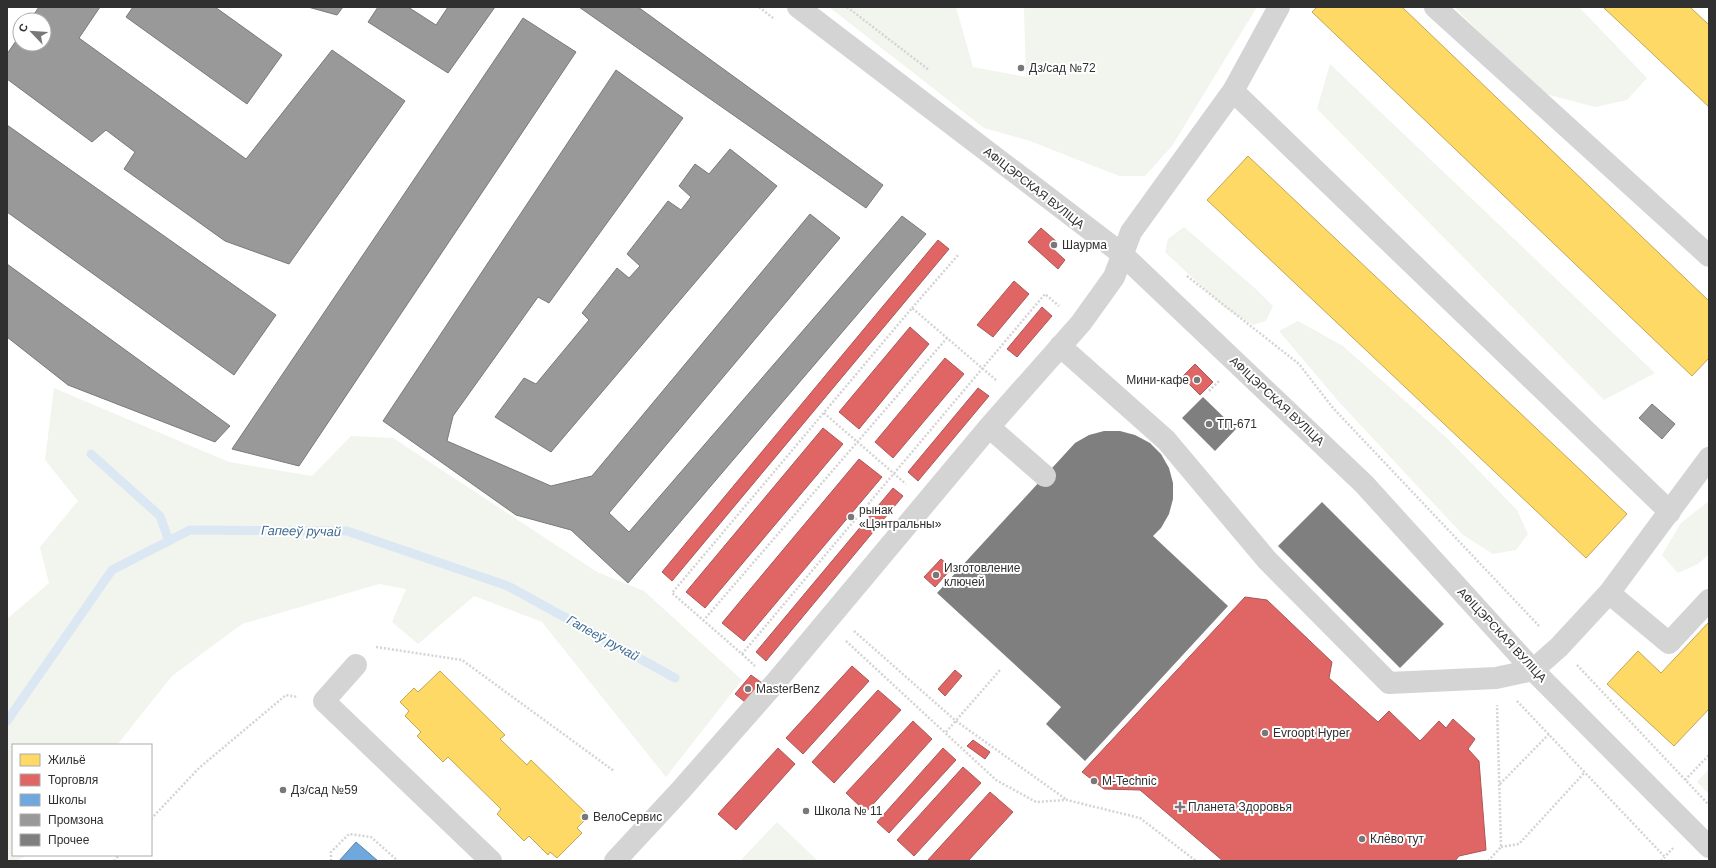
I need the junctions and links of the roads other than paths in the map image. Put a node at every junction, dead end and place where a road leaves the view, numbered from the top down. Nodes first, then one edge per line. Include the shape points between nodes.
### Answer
1 (798, 7) edge
2 (1279, 7) edge
3 (1435, 7) edge
4 (1233, 91) junction
5 (1122, 254) junction
6 (1709, 256) edge
7 (1060, 346) junction
8 (989, 427) junction
9 (1709, 458) edge
10 (1045, 476) dead end
11 (1670, 512) junction
12 (1609, 593) junction
13 (1709, 600) edge
14 (356, 665) road end
15 (1533, 670) junction
16 (1709, 847) edge
17 (491, 861) edge
18 (615, 861) edge

1 - 5 street, АФІЦЭРСКАЯ ВУЛІЦА
2 - 4 street
3 - 6 street
4 - 5 street via 1132,232
4 - 11 street
5 - 7 street via 1114,277
5 - 15 street, АФІЦЭРСКАЯ ВУЛІЦА via 1364,484
7 - 8 street
7 - 15 street via 1166,440 1267,560 1389,683 1496,678
8 - 10 street
8 - 18 street via 826,623 680,791
9 - 11 street
11 - 12 street
12 - 13 street via 1669,643
12 - 15 street via 1559,647
14 - 17 street via 324,700
15 - 16 street, АФІЦЭРСКАЯ ВУЛІЦА

